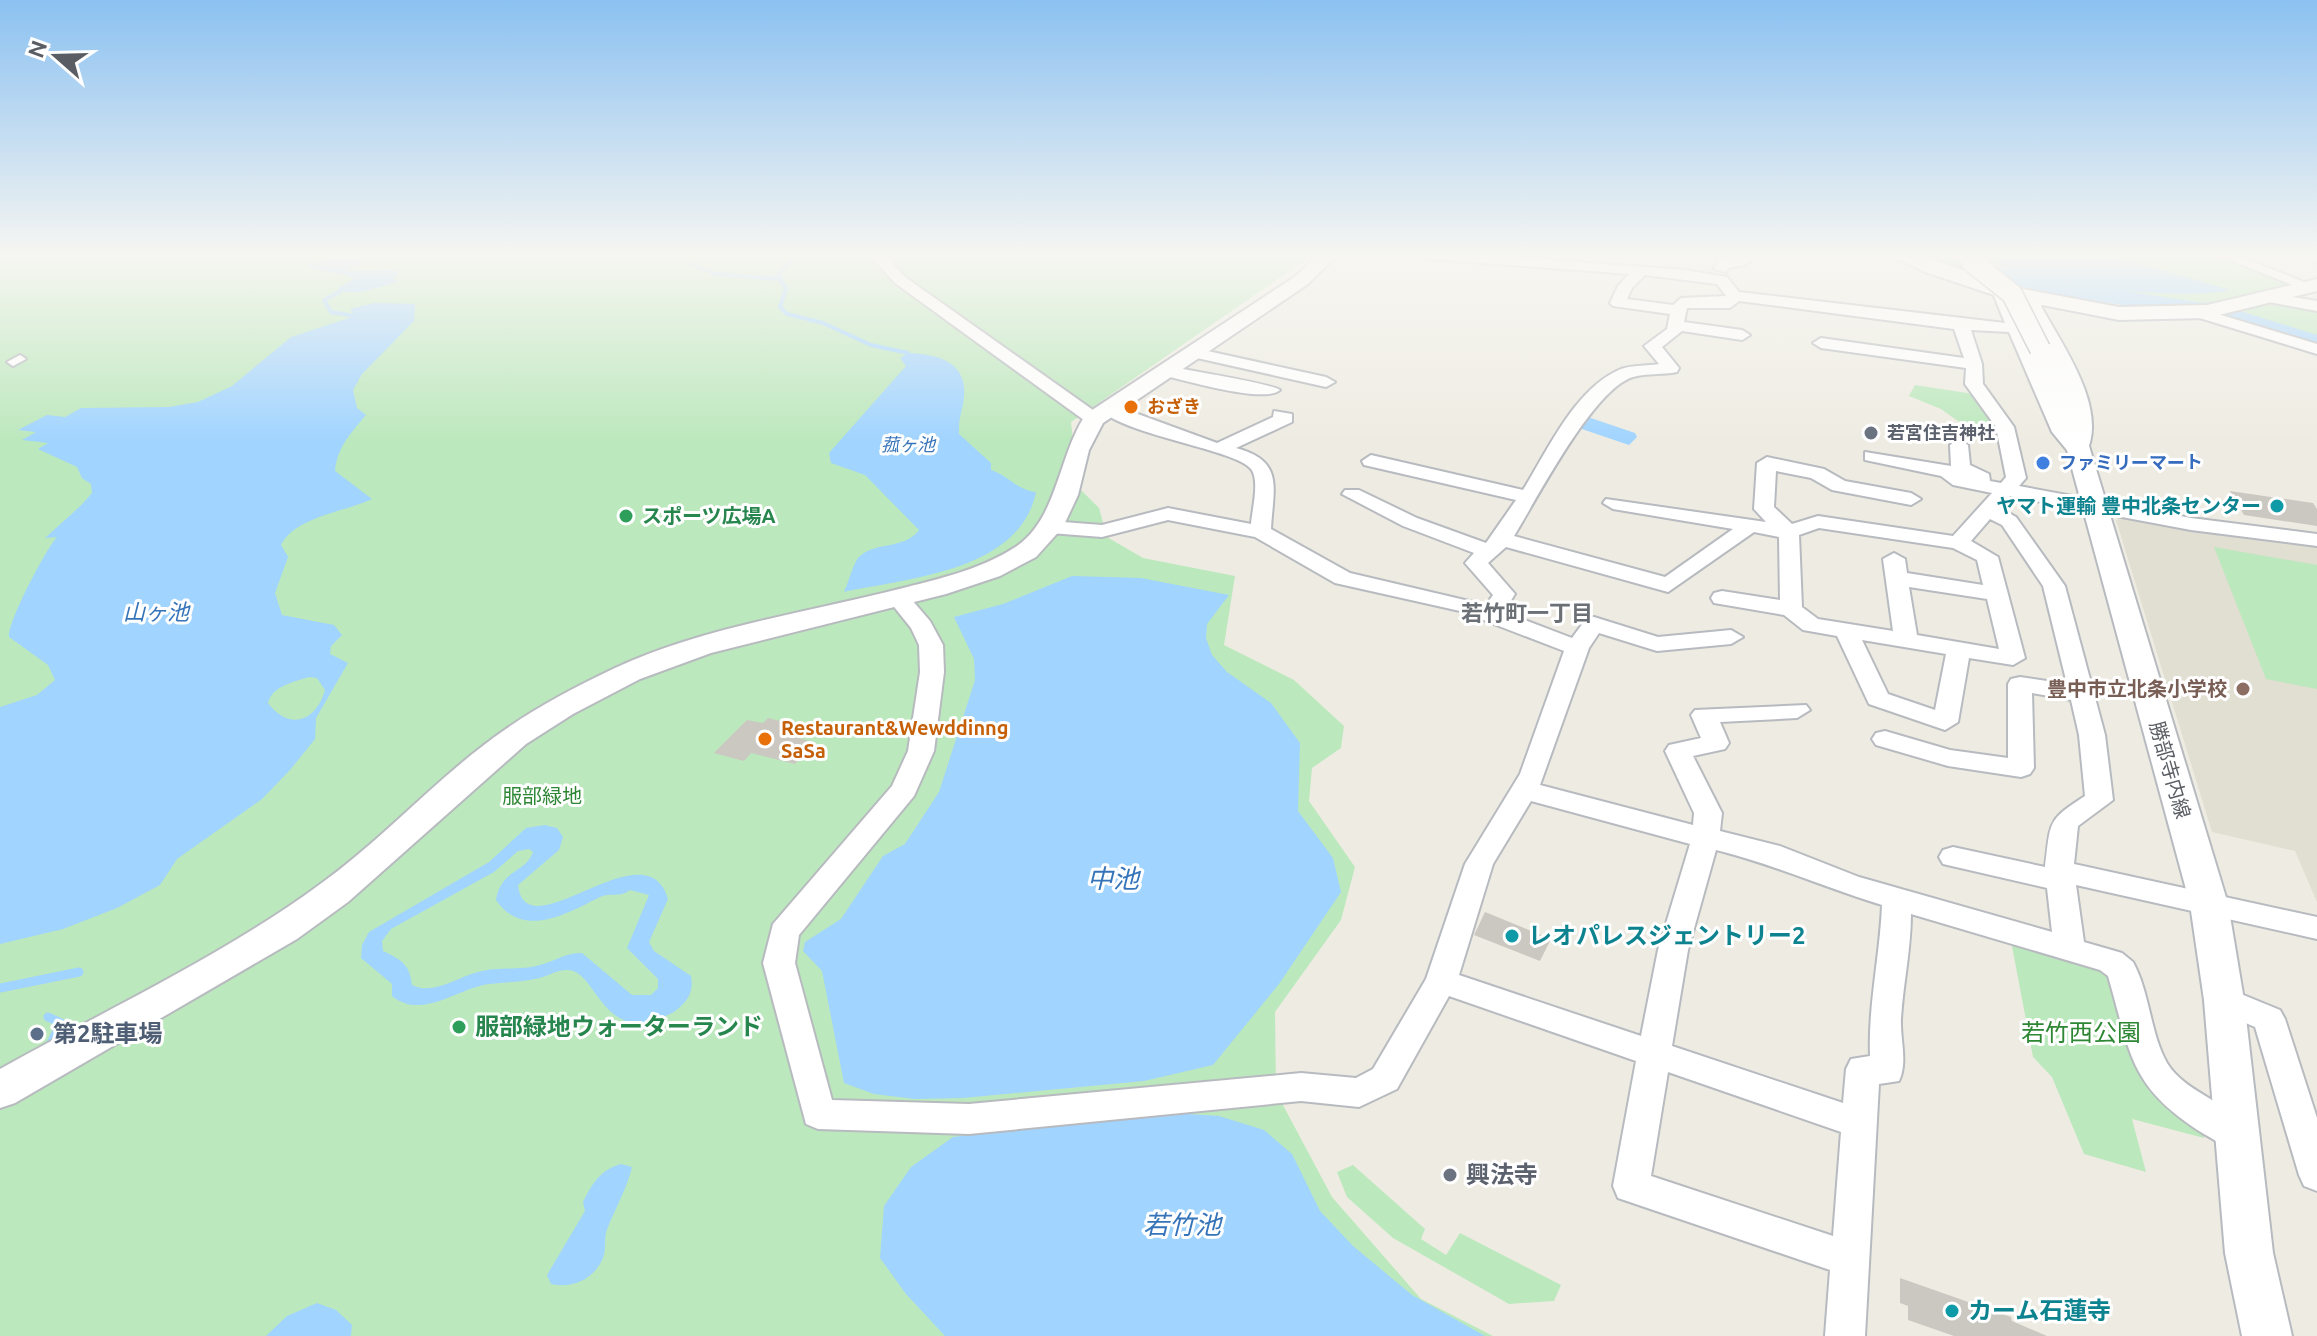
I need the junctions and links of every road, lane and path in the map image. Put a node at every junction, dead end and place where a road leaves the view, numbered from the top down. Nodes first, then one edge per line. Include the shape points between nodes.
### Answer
1 (954, 316) edge
2 (1248, 316) edge
3 (1671, 316) edge
4 (1893, 316) edge
5 (2014, 316) edge
6 (2020, 316) edge
7 (2038, 316) edge
8 (2223, 316) edge
9 (1678, 318) junction
10 (1961, 325) junction
11 (1742, 335) dead end
12 (2028, 339) junction
13 (1821, 343) dead end
14 (2317, 349) edge
15 (1194, 353) junction
16 (1974, 364) junction
17 (1168, 371) junction
18 (1326, 382) dead end
19 (1271, 390) dead end
20 (1102, 415) junction
21 (1280, 415) dead end
22 (1959, 445) dead end
23 (1221, 448) junction
24 (2078, 451) junction
25 (1872, 456) dead end
26 (1371, 461) dead end
27 (1420, 472) junction
28 (1960, 481) junction
29 (1936, 483) dead end
30 (1839, 486) junction
31 (2006, 488) junction
32 (1408, 490) dead end
33 (1352, 494) dead end
34 (1529, 497) junction
35 (1911, 499) dead end
36 (1613, 503) dead end
37 (2094, 505) junction
38 (1650, 510) junction
39 (1990, 511) junction
40 (1841, 525) junction
41 (1750, 526) junction
42 (1050, 527) junction
43 (1634, 529) dead end
44 (1261, 532) junction
45 (1789, 532) junction
46 (2317, 540) edge
47 (1958, 543) junction
48 (1495, 545) junction
49 (1996, 594) junction
50 (898, 598) junction
51 (1722, 598) dead end
52 (1791, 609) junction
53 (1492, 614) junction
54 (1846, 630) junction
55 (1731, 637) dead end
56 (1906, 640) junction
57 (1577, 648) junction
58 (1959, 649) junction
59 (2081, 694) junction
60 (1797, 710) dead end
61 (1885, 739) dead end
62 (1521, 789) junction
63 (1705, 840) junction
64 (1953, 857) dead end
65 (2059, 876) junction
66 (1897, 899) junction
67 (2209, 904) junction
68 (2317, 928) edge
69 (2070, 949) junction
70 (1441, 981) junction
71 (2224, 1000) junction
72 (1656, 1056) junction
73 (0, 1090) edge
74 (1857, 1123) junction
75 (2236, 1135) junction
76 (2317, 1175) edge
77 (1849, 1259) junction
78 (1845, 1336) edge
79 (2267, 1336) edge

1 - 20 street
2 - 15 street
3 - 9 street
4 - 10 street
5 - 12 street
6 - 12 street, 勝部寺内線, bridge
7 - 24 street via 2077,397 2085,436
8 - 14 street
9 - 11 street
9 - 34 street via 1672,335 1652,346 1671,368 1627,373 1608,385 1583,410
10 - 12 street
10 - 16 street
12 - 24 street, 勝部寺内線 via 2065,402
13 - 16 street
15 - 17 street
15 - 18 street
16 - 31 street via 1974,384 2005,427 2016,478
17 - 19 street
17 - 20 street
20 - 23 street
20 - 42 street via 1077,450 1066,495
21 - 23 street via 1286,418
22 - 31 street via 1961,468
23 - 44 street via 1261,467
24 - 37 street, 勝部寺内線
25 - 28 street via 1947,471
26 - 27 street
27 - 32 street
27 - 34 street
28 - 29 street
28 - 31 street
30 - 35 street
30 - 40 street
30 - 45 street via 1817,473 1767,463 1764,509
31 - 37 street
31 - 39 street
33 - 48 street via 1410,522
34 - 48 street
36 - 38 street
37 - 46 street
37 - 67 street, 勝部寺内線
38 - 41 street
38 - 43 street
39 - 47 street
39 - 59 street via 2009,521 2054,586
40 - 45 street via 1818,522
40 - 47 street
41 - 45 street
41 - 48 street via 1668,585
42 - 44 street via 1102,531 1168,514
42 - 50 street via 1027,551 990,570
44 - 53 street via 1343,578
45 - 52 street
47 - 49 street via 1987,557
48 - 53 street via 1476,563 1504,594
49 - 56 street via 1896,568
49 - 58 street via 2013,658
50 - 70 street via 931,645 921,751 904,790 784,932 781,948 779,963 818,1114 969,1119 1301,1087 1359,1093 1385,1079
50 - 73 street via 701,647 629,673 562,707 515,737 335,893 284,929
51 - 52 street
52 - 54 street via 1811,625
53 - 57 street
54 - 56 street
54 - 58 street via 1878,699 1945,722
55 - 57 street via 1657,644 1594,624
56 - 58 street
57 - 62 street via 1533,774
59 - 61 street via 2020,684 2021,768 1948,758
59 - 65 street via 2099,800 2065,822
60 - 63 street via 1704,715 1716,743 1678,751 1708,813
62 - 63 street
62 - 70 street via 1479,864
63 - 66 street via 1770,853
63 - 72 street via 1673,950
64 - 65 street
65 - 67 street
65 - 69 street
66 - 69 street
66 - 74 street via 1885,1019 1887,1071 1863,1069
67 - 68 street
67 - 71 street, 勝部寺内線
69 - 75 street via 2111,961 2122,970 2153,1071 2185,1104
70 - 72 street
71 - 75 street, 勝部寺内線
71 - 76 street via 2269,1019
72 - 74 street
72 - 77 street via 1631,1186
74 - 77 street
75 - 79 street, 勝部寺内線 via 2249,1253
77 - 78 street

